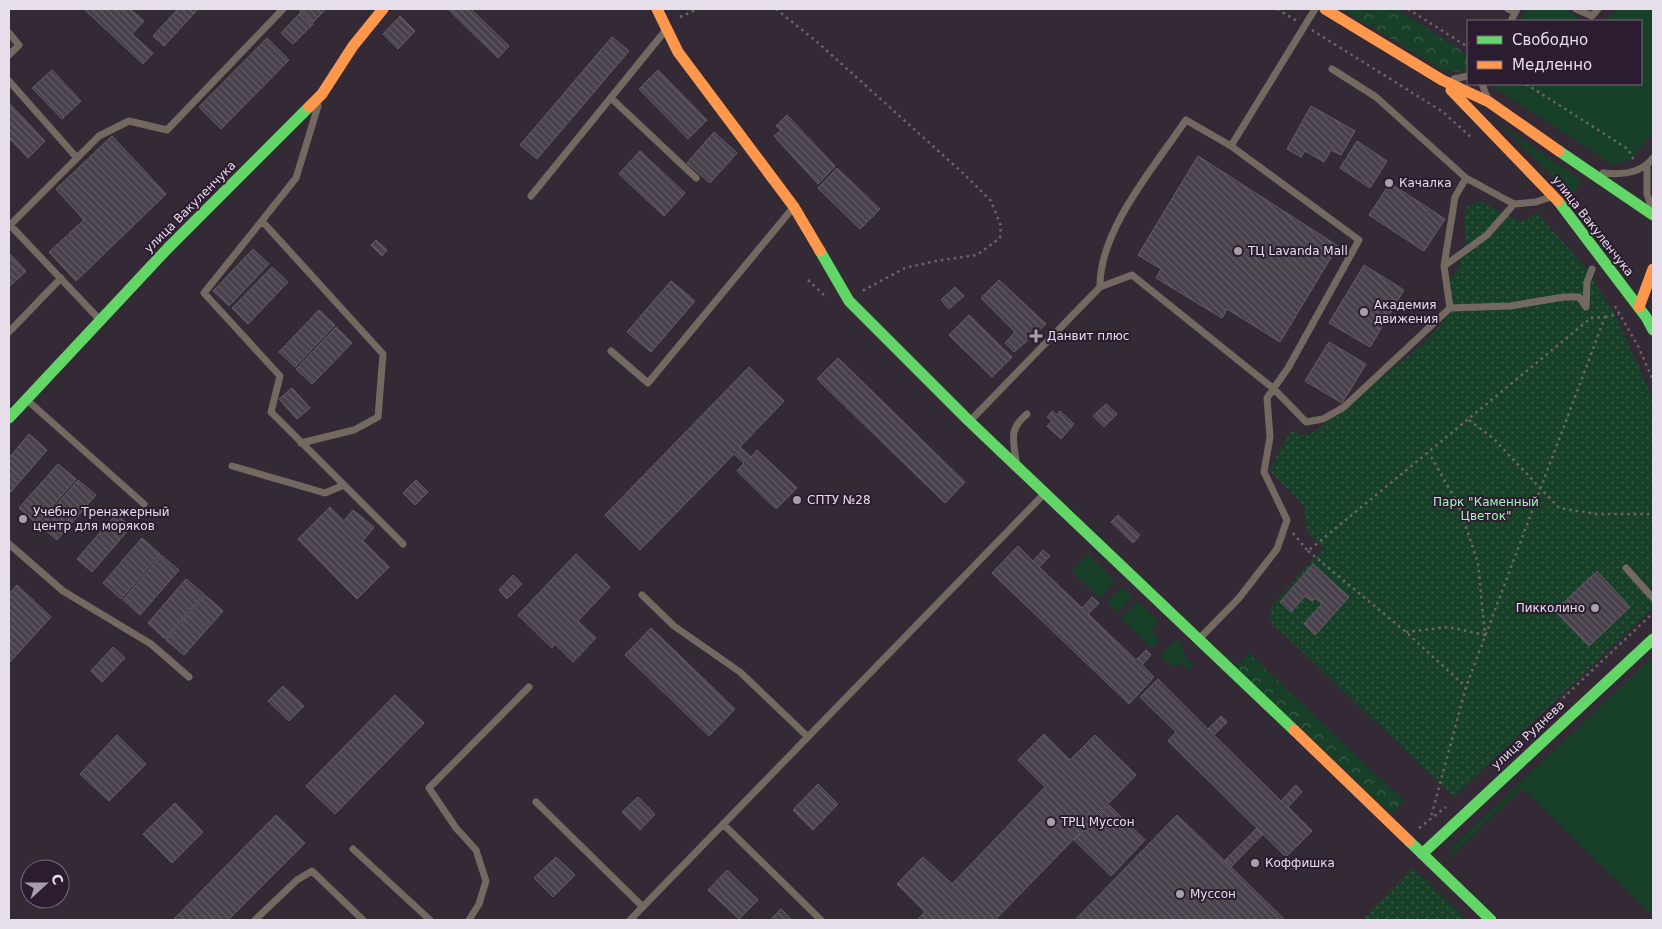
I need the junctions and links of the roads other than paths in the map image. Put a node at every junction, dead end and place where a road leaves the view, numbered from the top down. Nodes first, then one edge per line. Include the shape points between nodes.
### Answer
1 (283, 9) edge
2 (383, 9) edge
3 (657, 9) edge
4 (1315, 9) edge
5 (1325, 9) edge
6 (1576, 9) edge
7 (1598, 9) edge
8 (666, 26) junction
9 (9, 33) edge
10 (9, 55) edge
11 (1332, 69) dead end
12 (1467, 76) edge
13 (1442, 80) junction
14 (9, 81) edge
15 (1482, 85) edge
16 (322, 94) junction
17 (611, 98) junction
18 (1489, 102) junction
19 (1231, 146) junction
20 (77, 158) junction
21 (1653, 158) edge
22 (1647, 167) junction
23 (1590, 171) junction
24 (696, 178) dead end
25 (1466, 178) junction
26 (531, 196) dead end
27 (1554, 196) junction
28 (1514, 204) junction
29 (794, 206) junction
30 (1653, 213) edge
31 (262, 221) junction
32 (9, 224) edge
33 (1444, 266) junction
34 (1592, 269) dead end
35 (1653, 269) edge
36 (61, 278) junction
37 (1100, 287) junction
38 (1450, 308) junction
39 (1639, 308) junction
40 (101, 320) junction
41 (1653, 330) edge
42 (9, 332) edge
43 (611, 351) dead end
44 (1274, 389) junction
45 (26, 400) junction
46 (1027, 414) dead end
47 (9, 418) edge
48 (969, 421) junction
49 (301, 443) junction
50 (232, 466) dead end
51 (1017, 467) junction
52 (344, 485) junction
53 (1044, 493) junction
54 (144, 504) dead end
55 (9, 544) edge
56 (403, 544) dead end
57 (1626, 568) dead end
58 (642, 595) dead end
59 (1653, 598) edge
60 (1653, 638) edge
61 (1200, 639) junction
62 (189, 677) dead end
63 (529, 687) dead end
64 (808, 737) junction
65 (536, 802) dead end
66 (723, 824) junction
67 (353, 849) dead end
68 (1422, 854) junction
69 (643, 907) junction
70 (254, 920) edge
71 (363, 920) edge
72 (430, 920) edge
73 (469, 920) edge
74 (630, 920) edge
75 (821, 920) edge
76 (1491, 920) edge

1 - 20 lane via 167,130 129,121 99,136
2 - 16 street, улица Вакуленчука via 353,46
3 - 8 street
4 - 19 lane
5 - 13 street, улица Вакуленчука
6 - 7 lane via 1592,16
8 - 17 lane
8 - 29 street via 695,77
9 - 10 lane via 19,44
11 - 25 lane via 1376,97
12 - 13 lane
13 - 18 street, улица Вакуленчука
13 - 27 street, улица Вакуленчука
14 - 20 lane
15 - 18 lane
16 - 31 lane via 296,178
16 - 40 street, улица Вакуленчука
17 - 24 lane
17 - 26 lane
18 - 23 street, улица Вакуленчука
19 - 37 lane via 1186,120 1114,230 1100,269
19 - 44 lane via 1359,240
20 - 32 lane
21 - 22 lane
22 - 23 lane via 1627,173
22 - 30 lane via 1647,194
23 - 30 street, улица Вакуленчука
25 - 28 lane
25 - 33 lane via 1455,197
27 - 28 lane
27 - 39 street, улица Вакуленчука
28 - 33 lane via 1487,235
29 - 43 lane via 648,383
29 - 48 street via 848,301
31 - 49 lane via 204,293 280,376 271,412
31 - 49 lane via 383,354 378,417 354,430
32 - 36 lane
33 - 38 lane
34 - 38 lane via 1586,307 1579,297 1564,297 1510,306
35 - 39 street
36 - 40 lane
36 - 42 lane
37 - 44 lane via 1132,276
37 - 48 lane
38 - 44 lane via 1344,407 1323,419 1306,422
39 - 41 street, улица Вакуленчука
40 - 45 street, улица Вакуленчука
44 - 61 lane via 1268,398 1270,437 1264,472 1288,520 1277,549 1239,598
45 - 47 street, улица Вакуленчука
45 - 54 lane
46 - 51 lane via 1016,424 1013,437
48 - 51 street
49 - 52 lane
50 - 52 lane via 325,493
51 - 53 street
52 - 56 lane
53 - 61 street
53 - 64 lane
55 - 62 lane via 63,591 151,644
57 - 59 lane
58 - 64 lane via 674,626 740,672
60 - 68 street, улица Руднева
61 - 68 street
63 - 73 lane via 429,788 456,828 476,850 486,881 479,904
64 - 66 lane
65 - 69 lane
66 - 69 lane
66 - 75 lane
67 - 72 lane
68 - 76 street
69 - 74 lane
70 - 71 lane via 297,880 312,872

